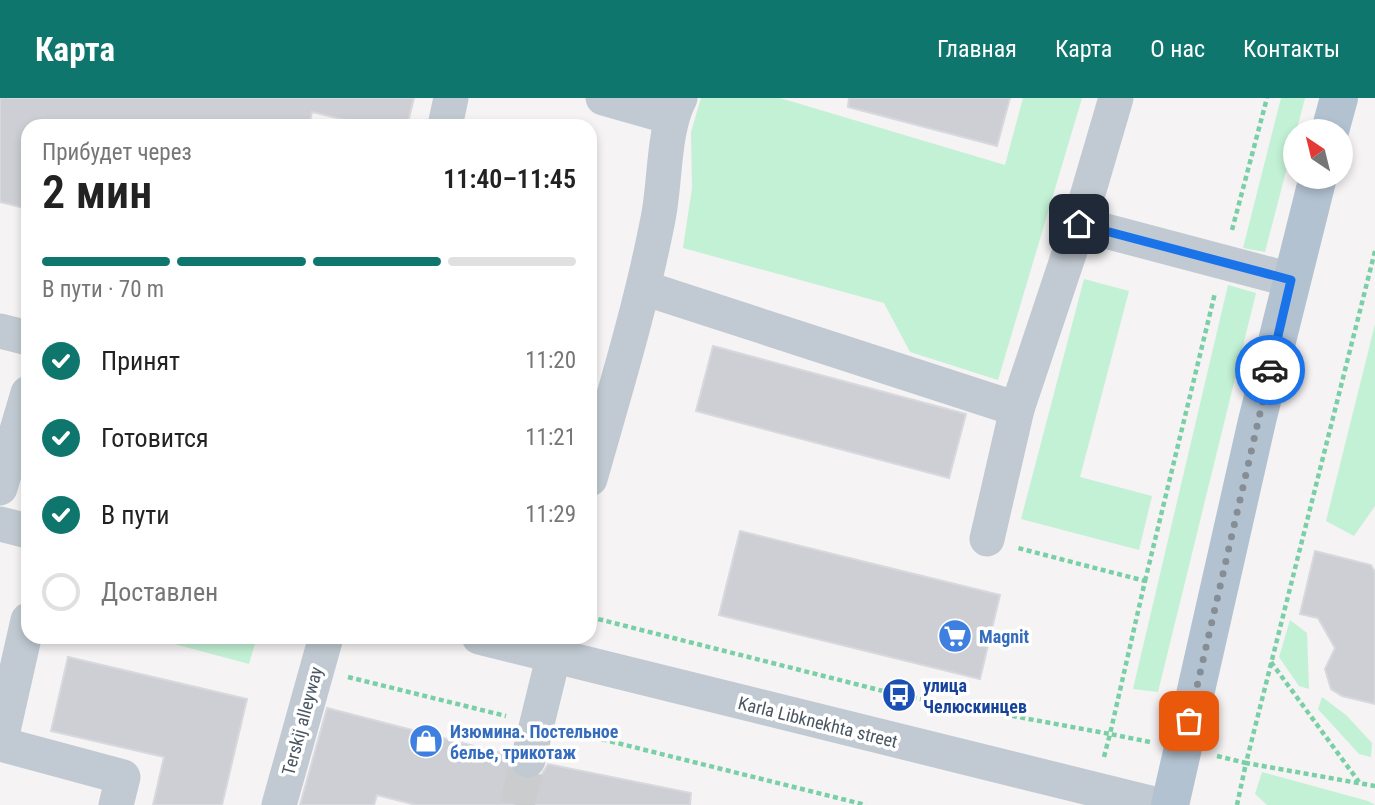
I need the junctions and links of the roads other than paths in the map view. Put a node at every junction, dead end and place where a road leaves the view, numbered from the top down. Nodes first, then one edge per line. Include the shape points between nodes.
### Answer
1 (452, 98) edge
2 (603, 98) edge
3 (1116, 98) edge
4 (1339, 98) edge
5 (675, 107) edge
6 (447, 119) edge
7 (1333, 119) edge
8 (1315, 189) edge
9 (1079, 224) junction
10 (1291, 280) junction
11 (644, 288) junction
12 (0, 331) edge
13 (21, 336) edge
14 (1017, 409) junction
15 (21, 417) edge
16 (597, 454) edge
17 (0, 488) edge
18 (0, 524) edge
19 (21, 529) edge
20 (987, 539) road end
21 (23, 644) edge
22 (522, 644) edge
23 (547, 648) edge
24 (321, 653) edge
25 (0, 744) edge
26 (528, 760) tunnel mouth
27 (116, 805) edge
28 (279, 805) edge
29 (1158, 805) edge
30 (1170, 805) edge

1 - 6 street
2 - 5 street
3 - 9 street
4 - 7 main road
5 - 11 street via 665,189
8 - 10 main road
9 - 10 street
9 - 14 street
10 - 30 main road
11 - 14 street
11 - 16 street
12 - 13 street
14 - 20 street
15 - 17 street
18 - 19 street
21 - 25 street
22 - 23 street, Karla Libknekhta street
23 - 26 street via 538,724
23 - 29 street, Karla Libknekhta street
24 - 28 street, Terskij alleyway
25 - 27 street via 123,777

